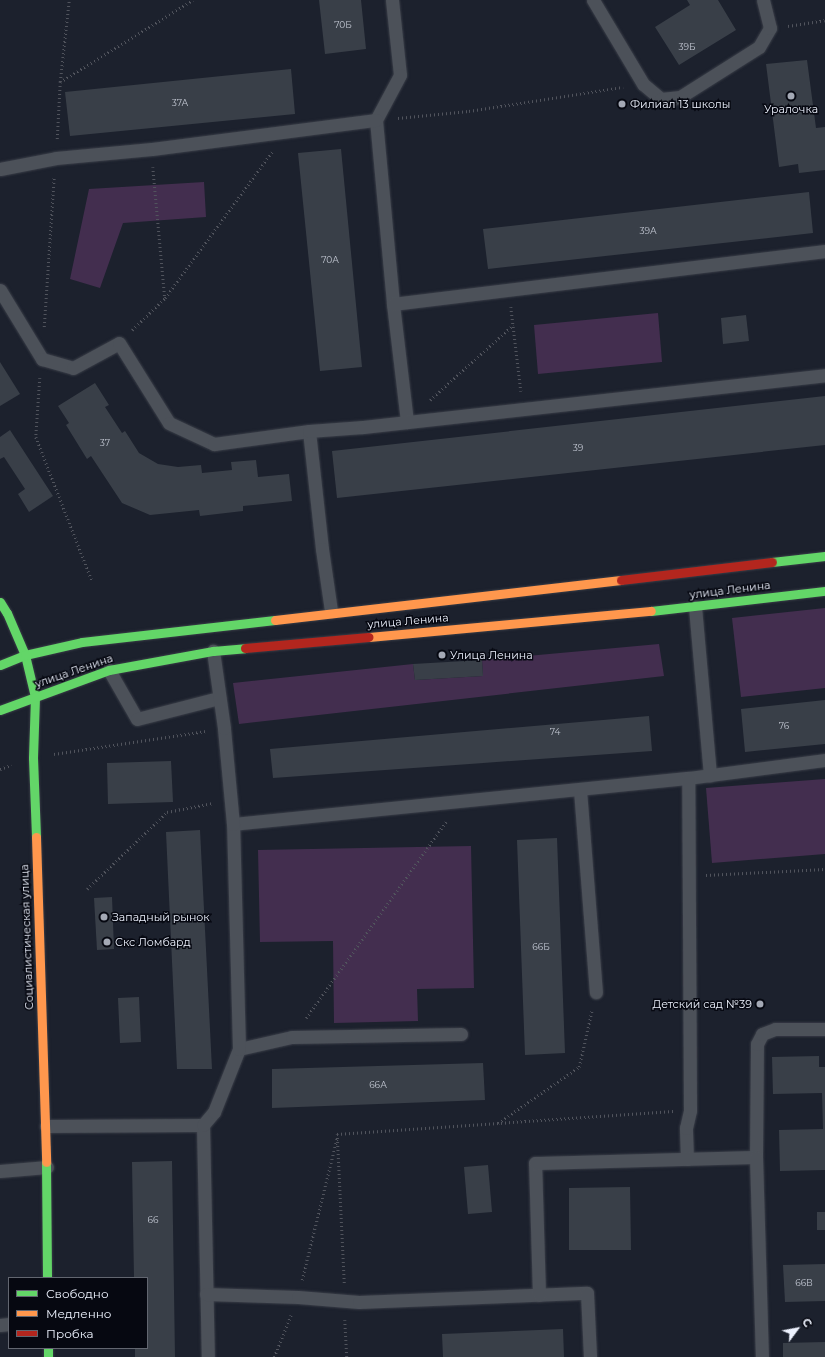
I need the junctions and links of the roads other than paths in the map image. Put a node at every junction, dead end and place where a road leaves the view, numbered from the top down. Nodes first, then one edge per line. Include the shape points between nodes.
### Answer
1 (392, 0) edge
2 (593, 0) edge
3 (763, 0) edge
4 (376, 120) junction
5 (0, 169) edge
6 (825, 251) edge
7 (0, 290) edge
8 (393, 304) junction
9 (825, 375) edge
10 (407, 422) junction
11 (309, 431) junction
12 (825, 556) edge
13 (825, 591) edge
14 (0, 602) edge
15 (695, 607) junction
16 (331, 611) junction
17 (214, 651) junction
18 (25, 655) junction
19 (0, 665) edge
20 (109, 670) junction
21 (35, 697) junction
22 (220, 698) junction
23 (0, 710) edge
24 (825, 760) edge
25 (710, 775) junction
26 (688, 778) junction
27 (580, 790) junction
28 (233, 824) junction
29 (596, 992) road end
30 (825, 1028) edge
31 (461, 1034) dead end
32 (239, 1049) junction
33 (203, 1125) junction
34 (46, 1126) junction
35 (756, 1157) junction
36 (687, 1160) junction
37 (47, 1167) junction
38 (0, 1171) edge
39 (47, 1277) edge
40 (206, 1294) junction
41 (539, 1295) junction
42 (208, 1357) edge
43 (590, 1357) edge
44 (762, 1357) edge

1 - 4 lane via 400,75
2 - 3 lane via 643,84 660,99 680,97 759,47 770,28
4 - 5 lane via 152,149 56,158
4 - 8 lane
6 - 8 lane
7 - 11 lane via 42,359 73,368 119,343 169,423 214,444
8 - 10 lane
9 - 10 lane
10 - 11 lane
11 - 16 lane
12 - 16 main road, улица Ленина
13 - 15 main road, улица Ленина
14 - 18 main road, Социалистическая улица
15 - 17 main road, улица Ленина
15 - 25 lane
16 - 18 main road, улица Ленина via 82,642
17 - 20 main road, улица Ленина
17 - 22 lane
18 - 19 main road, улица Ленина
18 - 21 main road, Социалистическая улица
20 - 21 main road, улица Ленина
20 - 22 lane via 137,718
21 - 23 main road, улица Ленина
21 - 34 main road, Социалистическая улица via 33,758
22 - 28 lane
24 - 25 lane
25 - 26 lane
26 - 27 lane
26 - 36 lane via 690,1110 686,1128
27 - 28 lane
27 - 29 lane
28 - 32 lane
30 - 35 lane via 775,1029 762,1034 757,1044
31 - 32 lane via 292,1038
32 - 33 lane via 214,1112
33 - 34 lane
33 - 40 lane
34 - 37 main road, Социалистическая улица
35 - 36 lane
35 - 44 lane
36 - 41 lane via 535,1163
37 - 38 lane
37 - 39 main road, Социалистическая улица
40 - 41 lane via 359,1302
40 - 42 lane
41 - 43 lane via 587,1293

